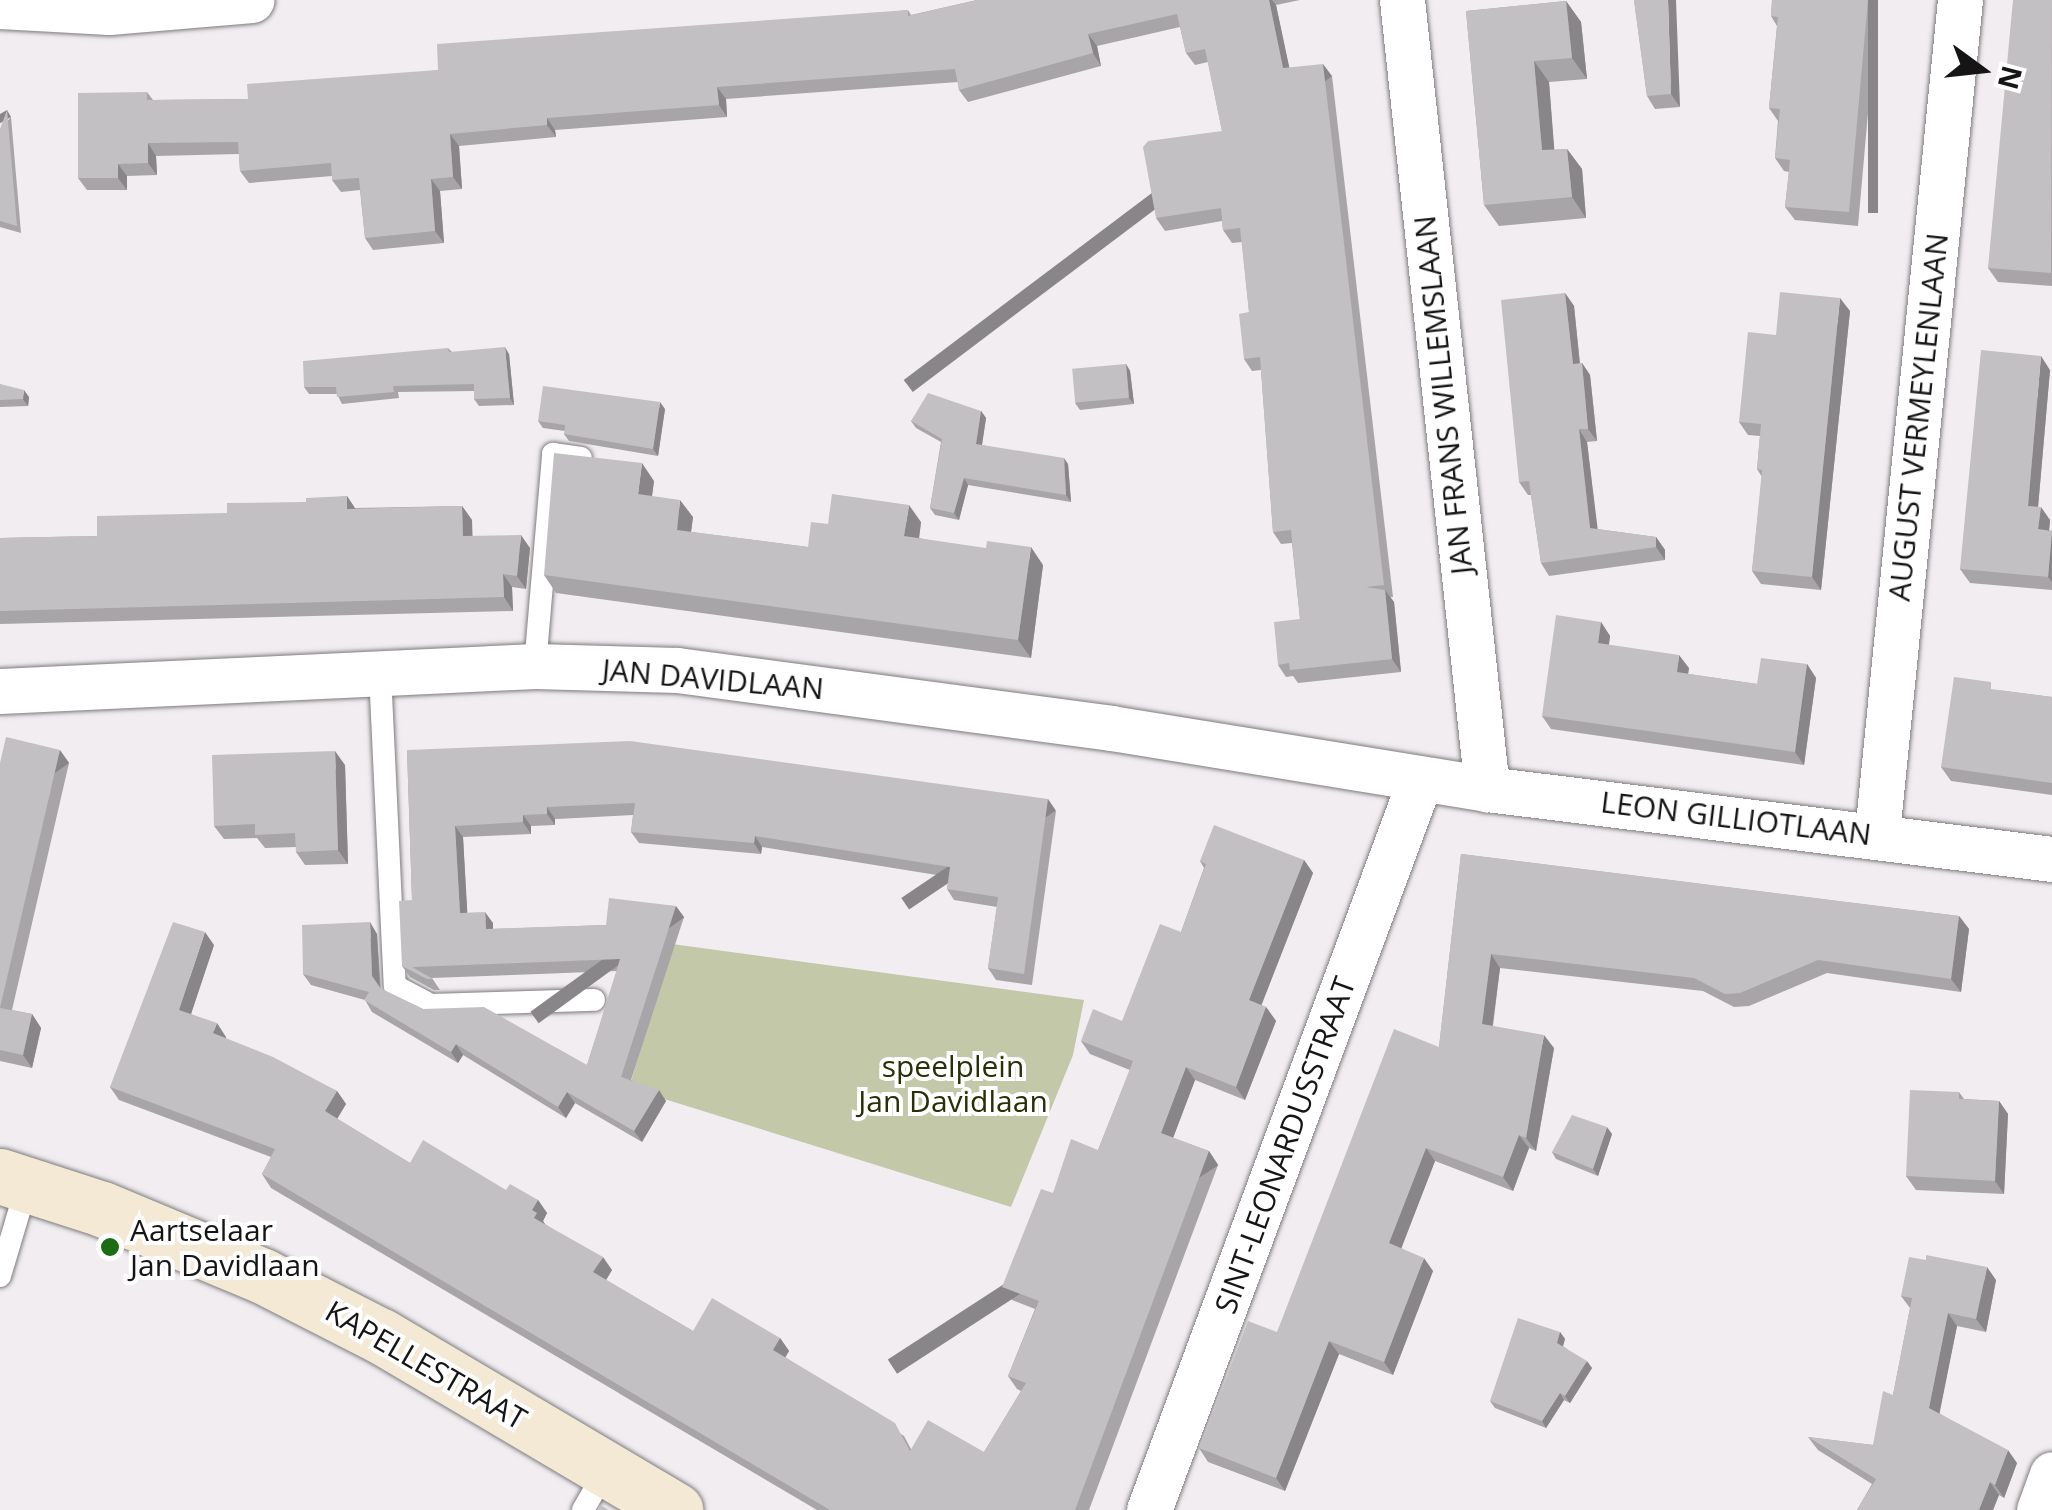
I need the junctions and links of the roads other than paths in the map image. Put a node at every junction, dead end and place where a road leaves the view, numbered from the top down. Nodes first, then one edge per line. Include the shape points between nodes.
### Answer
1 (250, 0) edge
2 (1402, 0) edge
3 (1960, 0) edge
4 (0, 6) edge
5 (610, 462) edge
6 (535, 666) junction
7 (380, 673) junction
8 (0, 690) edge
9 (1420, 780) junction
10 (1487, 789) junction
11 (1876, 834) junction
12 (2052, 859) edge
13 (594, 1000) dead end
14 (14, 1180) edge
15 (0, 1276) edge
16 (2052, 1474) edge
17 (594, 1490) edge
18 (675, 1510) edge
19 (1149, 1510) edge
20 (2039, 1510) edge

1 - 4 street via 109,12
2 - 10 street, JAN FRANS WILLEMSLAAN
3 - 11 street, AUGUST VERMEYLENLAAN
5 - 6 lane via 553,454
6 - 7 street, JAN DAVIDLAAN
6 - 9 street, JAN DAVIDLAAN via 677,670 1111,728
7 - 8 street, JAN DAVIDLAAN
7 - 13 lane via 395,986 431,1005
9 - 10 street, LEON GILLIOTLAAN
9 - 19 street, SINT-LEONARDUSSTRAAT
10 - 11 street, LEON GILLIOTLAAN
11 - 12 street, LEON GILLIOTLAAN
14 - 15 lane
14 - 17 street, KAPELLESTRAAT via 262,1276 381,1336
16 - 20 street
17 - 18 street, KAPELLESTRAAT

